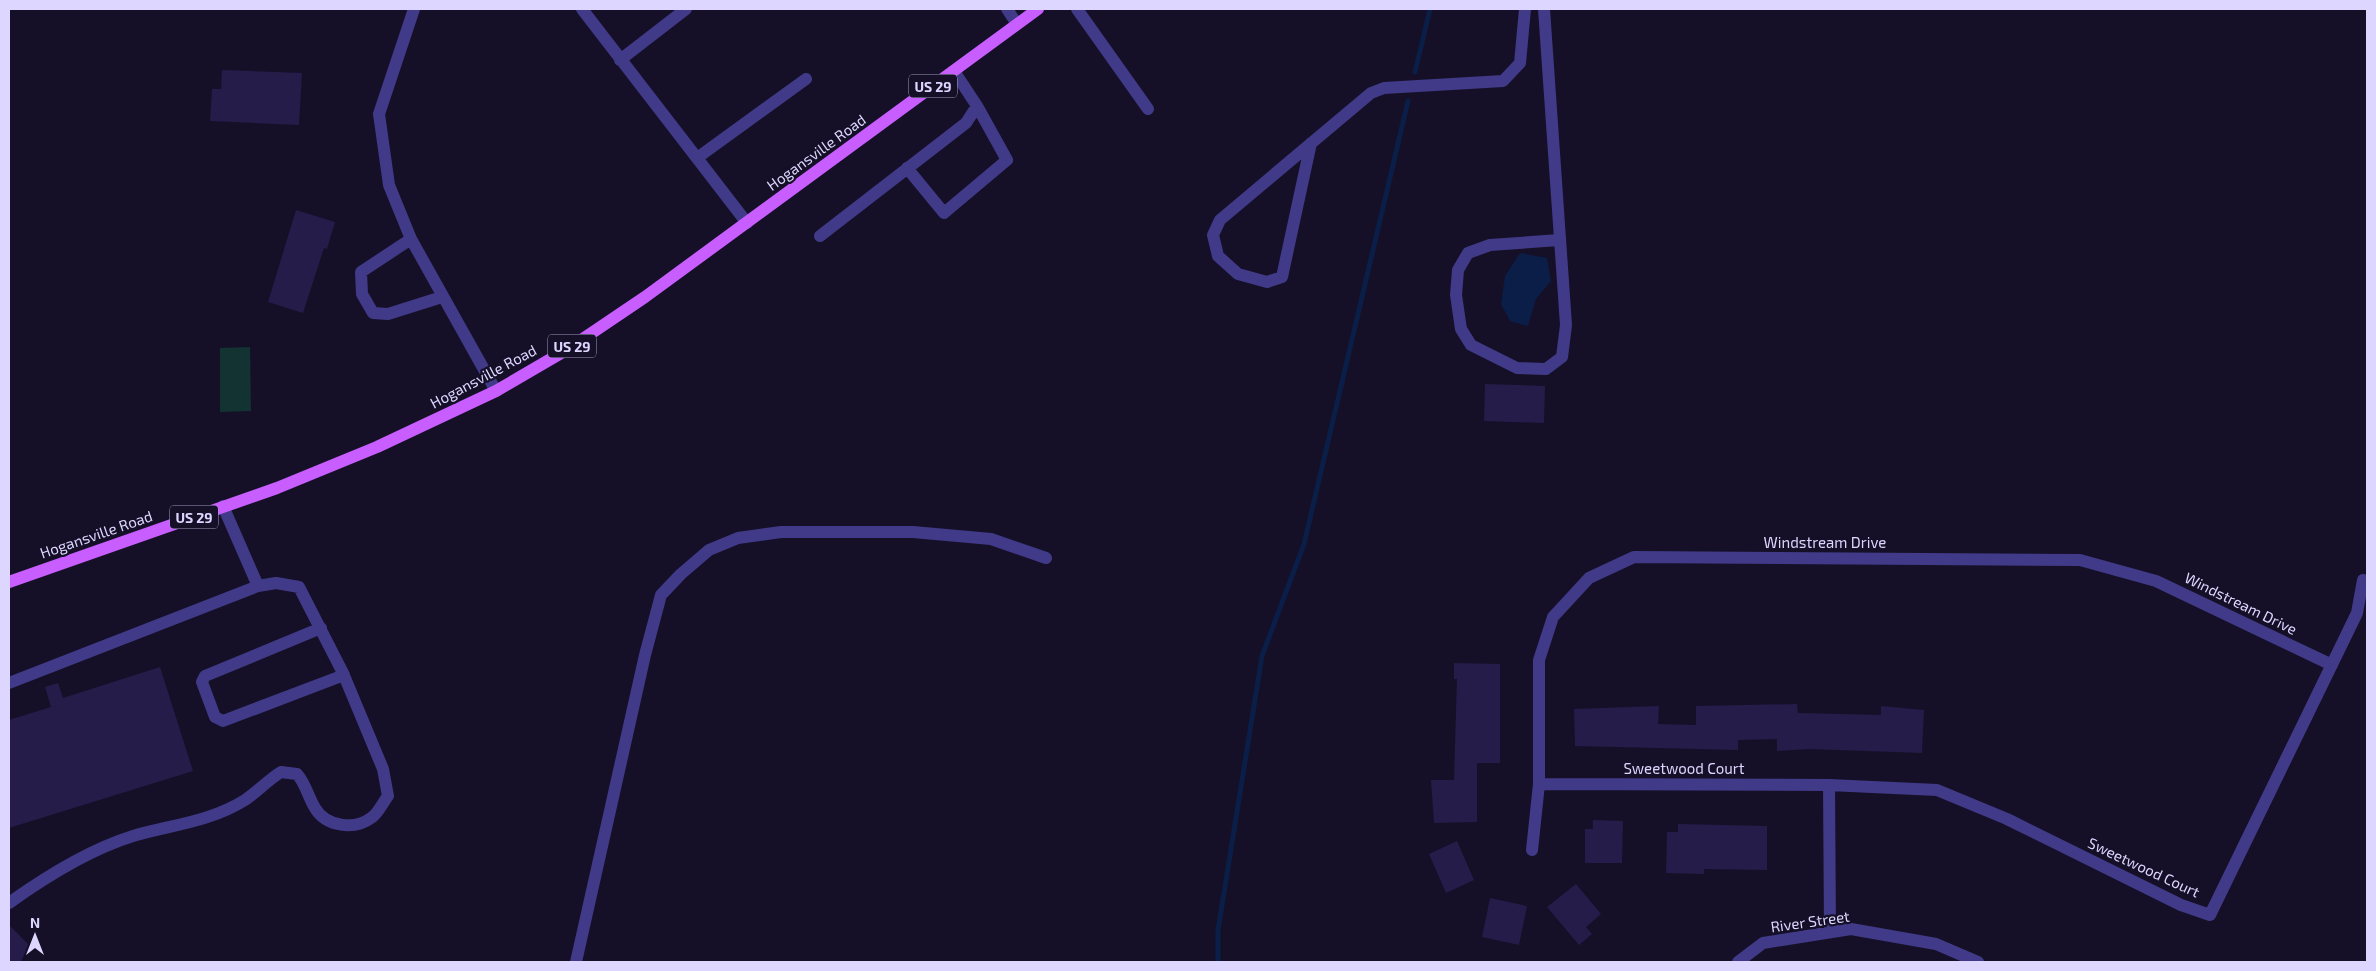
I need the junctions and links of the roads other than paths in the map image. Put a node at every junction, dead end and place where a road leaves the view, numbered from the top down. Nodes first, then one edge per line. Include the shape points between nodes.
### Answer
1 (414, 9) edge
2 (582, 9) edge
3 (686, 9) edge
4 (1007, 9) edge
5 (1038, 9) edge
6 (1077, 9) edge
7 (1525, 9) edge
8 (1544, 9) edge
9 (1017, 24) junction
10 (620, 60) junction
11 (954, 71) junction
12 (806, 79) dead end
13 (976, 106) junction
14 (1148, 109) dead end
15 (1311, 143) junction
16 (697, 158) junction
17 (908, 168) junction
18 (747, 222) junction
19 (820, 236) dead end
20 (411, 239) junction
21 (1559, 240) junction
22 (442, 297) junction
23 (496, 391) junction
24 (224, 506) junction
25 (1046, 558) dead end
26 (2363, 580) dead end
27 (9, 582) edge
28 (258, 586) junction
29 (320, 628) junction
30 (2332, 664) junction
31 (344, 675) junction
32 (9, 683) edge
33 (1539, 784) junction
34 (1829, 785) junction
35 (1532, 850) dead end
36 (9, 903) edge
37 (1830, 932) junction
38 (576, 962) edge
39 (1738, 962) edge
40 (1978, 962) edge

1 - 20 street via 379,114 389,185
2 - 10 street
3 - 10 street
4 - 9 street
5 - 9 main road, Hogansville Road / US 29
6 - 14 street
7 - 15 street via 1520,63 1503,81 1384,88 1370,93
8 - 21 street
9 - 11 main road, Hogansville Road / US 29
10 - 16 street
11 - 13 street
11 - 18 main road, Hogansville Road / US 29
12 - 16 street
13 - 17 street via 966,123
13 - 17 street via 1007,160 944,213
15 - 15 street via 1220,220 1213,236 1218,256 1238,274 1267,282 1282,277
16 - 18 street
17 - 19 street
18 - 23 main road, Hogansville Road / US 29 via 568,349
20 - 22 street
20 - 22 street via 361,272 362,294 373,313 388,314
21 - 21 street via 1490,245 1468,253 1458,270 1456,294 1461,329 1472,345 1516,368 1546,369 1562,357 1566,325
22 - 23 street
23 - 24 main road, Hogansville Road / US 29 via 377,447
24 - 27 main road, Hogansville Road / US 29
24 - 28 street
25 - 38 street via 991,539 913,532 781,532 738,538 709,550 681,574 661,595 645,654
26 - 30 street, Sweetwood Court via 2357,613
28 - 29 street via 276,583 300,587
28 - 32 street
29 - 31 street
29 - 31 street via 205,676 202,682 215,717 222,721
30 - 33 street, Windstream Drive via 2156,581 2080,560 1634,557 1589,578 1553,617 1539,660
30 - 34 street, Sweetwood Court via 2210,915 2181,905 2007,819 1937,790
31 - 36 street via 383,768 388,796 372,818 352,826 332,823 316,810 297,774 281,772 246,800 198,822 132,837 37,883
33 - 34 street, Sweetwood Court
33 - 35 street, Windstream Drive
34 - 37 street
37 - 39 street, River Street via 1764,943
37 - 40 street, River Street via 1851,929 1936,944

